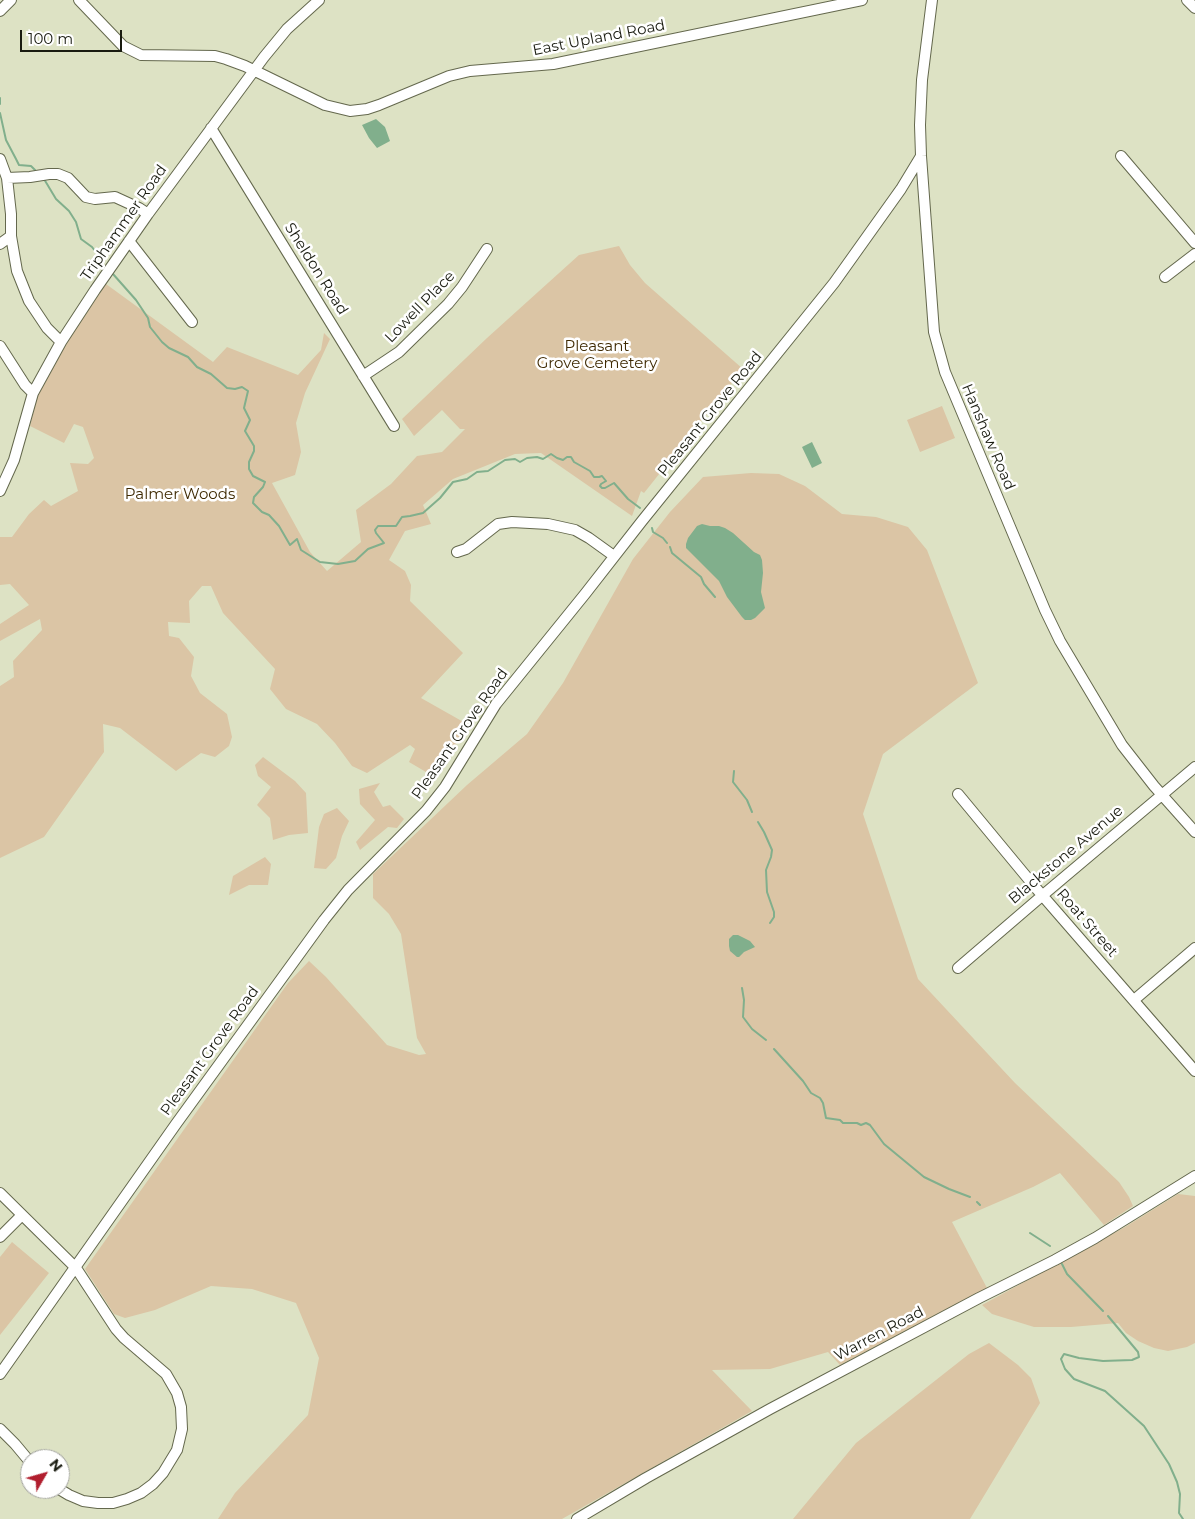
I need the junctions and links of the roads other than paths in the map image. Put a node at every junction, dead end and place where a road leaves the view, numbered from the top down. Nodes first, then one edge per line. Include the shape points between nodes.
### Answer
1 (11, 0) edge
2 (79, 0) edge
3 (319, 0) edge
4 (862, 0) edge
5 (932, 0) edge
6 (1187, 0) edge
7 (1195, 8) edge
8 (0, 11) edge
9 (254, 71) junction
10 (211, 128) junction
11 (921, 156) junction
12 (1121, 156) dead end
13 (0, 159) edge
14 (7, 178) junction
15 (923, 185) junction
16 (901, 189) junction
17 (148, 214) junction
18 (11, 236) junction
19 (129, 241) junction
20 (1195, 243) edge
21 (0, 244) edge
22 (487, 249) dead end
23 (1195, 254) edge
24 (1165, 277) dead end
25 (192, 322) dead end
26 (61, 342) junction
27 (0, 346) edge
28 (363, 376) junction
29 (33, 393) junction
30 (394, 426) dead end
31 (0, 491) edge
32 (457, 552) dead end
33 (614, 556) junction
34 (1195, 767) edge
35 (958, 794) dead end
36 (1162, 794) junction
37 (1195, 832) edge
38 (1043, 895) junction
39 (1195, 948) edge
40 (958, 968) dead end
41 (1134, 1000) junction
42 (1195, 1072) edge
43 (1195, 1176) edge
44 (0, 1193) edge
45 (22, 1215) junction
46 (0, 1237) edge
47 (76, 1268) junction
48 (0, 1374) edge
49 (0, 1429) edge
50 (20, 1450) edge
51 (70, 1495) edge
52 (577, 1519) edge

1 - 8 street
2 - 9 street, East Upland Road via 124,46 141,55 215,56
3 - 9 street, Triphammer Road via 287,29
4 - 9 street, East Upland Road via 553,64 470,71 358,110 325,105
5 - 11 street, Hanshaw Road via 922,80
6 - 7 street
9 - 10 street, Triphammer Road
10 - 17 street, Triphammer Road
10 - 28 street, Sheldon Road
11 - 15 street, Hanshaw Road
11 - 16 street, Pleasant Grove Road
12 - 20 street
13 - 14 street
14 - 17 street via 58,174 68,178 86,197 115,197
14 - 18 street
15 - 16 street via 909,185
15 - 36 street, Hanshaw Road via 934,332 952,391 1060,641 1122,745
16 - 33 street, Pleasant Grove Road via 817,305
17 - 19 street, Triphammer Road
18 - 21 street
18 - 26 street via 17,271 29,301
19 - 25 street
19 - 26 street, Triphammer Road
22 - 28 street, Lowell Place via 448,304 399,352
23 - 24 street
26 - 29 street, Triphammer Road
27 - 29 street
28 - 30 street, Sheldon Road
29 - 31 street, Triphammer Road via 14,460
32 - 33 street via 466,549 498,524 512,522 548,524 575,530
33 - 47 street, Pleasant Grove Road via 496,704 445,787 324,920
34 - 36 street, Blackstone Avenue
35 - 38 street, Roat Street
36 - 37 street, Hanshaw Road
36 - 38 street, Blackstone Avenue
38 - 40 street, Blackstone Avenue
38 - 41 street, Roat Street
39 - 41 street
41 - 42 street, Roat Street
43 - 52 street, Warren Road via 1095,1238 779,1405
44 - 45 street
45 - 46 street
45 - 47 street
47 - 48 street, Pleasant Grove Road
47 - 51 street via 116,1329 166,1374 174,1386 182,1414 182,1429 177,1450 168,1466 153,1484 134,1496 113,1503 98,1503
49 - 50 street

